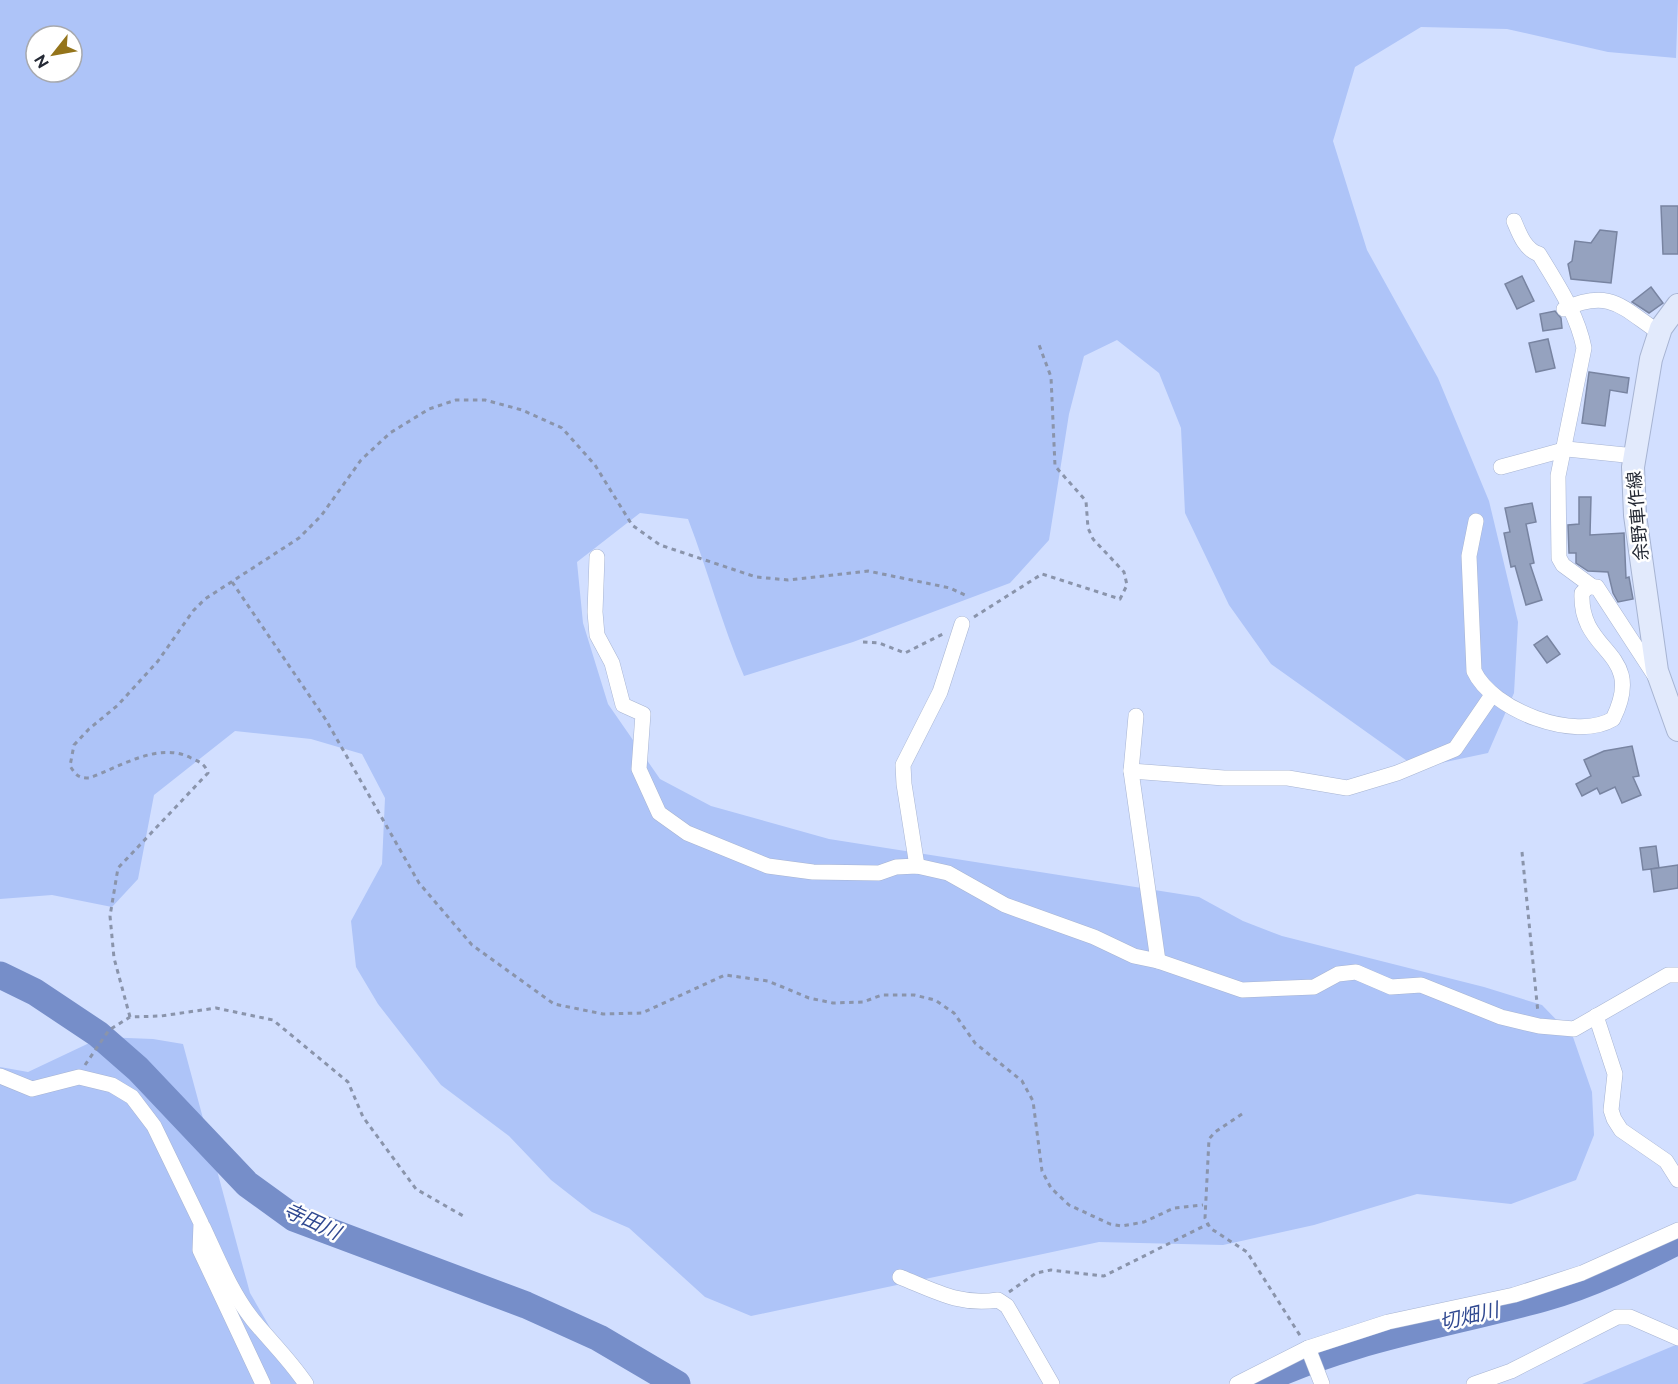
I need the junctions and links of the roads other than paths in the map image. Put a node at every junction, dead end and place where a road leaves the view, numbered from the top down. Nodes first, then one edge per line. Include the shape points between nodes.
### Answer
1 (1514, 221) dead end
2 (1678, 305) edge
3 (1567, 308) junction
4 (1660, 333) junction
5 (1562, 450) junction
6 (1635, 456) junction
7 (1501, 467) dead end
8 (1476, 520) dead end
9 (597, 557) dead end
10 (1593, 587) junction
11 (962, 624) road end
12 (1662, 686) junction
13 (1492, 695) junction
14 (1136, 716) dead end
15 (1678, 730) edge
16 (1131, 771) junction
17 (917, 866) junction
18 (1158, 961) junction
19 (1678, 975) edge
20 (1596, 1016) junction
21 (0, 1076) edge
22 (1678, 1180) edge
23 (201, 1223) junction
24 (1678, 1230) edge
25 (900, 1277) dead end
26 (1678, 1338) edge
27 (1308, 1348) junction
28 (263, 1384) edge
29 (306, 1384) edge
30 (1052, 1384) edge
31 (1237, 1384) edge
32 (1322, 1384) edge
33 (1474, 1384) edge

1 - 3 street via 1522,239 1539,254
2 - 4 main road, 余野車作線
3 - 4 street via 1587,300 1609,300
3 - 5 street via 1584,348
4 - 6 main road, 余野車作線 via 1651,359
5 - 6 street
5 - 7 street
5 - 10 street via 1558,476 1558,558
6 - 12 main road, 余野車作線 via 1635,515
8 - 13 street via 1469,556 1474,671
9 - 17 street via 597,634 612,663 623,705 643,714 639,769 659,813 687,833 768,866 813,872 879,873
10 - 12 street via 1597,587
10 - 13 street via 1582,593 1584,619 1616,660 1624,679 1621,703 1613,719 1591,727 1567,725 1518,712
11 - 17 street via 940,692 903,765
12 - 15 main road, 余野車作線
13 - 16 street via 1455,749 1347,788 1288,778
14 - 16 street
16 - 18 street
17 - 18 street via 948,873 1005,905 1134,956
18 - 20 street via 1242,990 1314,987 1338,974 1356,972 1391,987 1421,985 1501,1017 1539,1026 1574,1029
19 - 20 street via 1668,975
20 - 22 street via 1615,1074 1611,1110 1614,1119 1621,1130 1666,1161
21 - 23 street via 32,1089 78,1077 112,1085 132,1097 154,1126
23 - 28 street via 200,1250
23 - 29 street via 231,1286 253,1320
24 - 27 street via 1582,1273 1514,1295 1388,1322
25 - 30 street via 943,1295 976,1303 998,1300 1007,1306
26 - 33 street via 1630,1317 1617,1317 1511,1371
27 - 31 street
27 - 32 street

